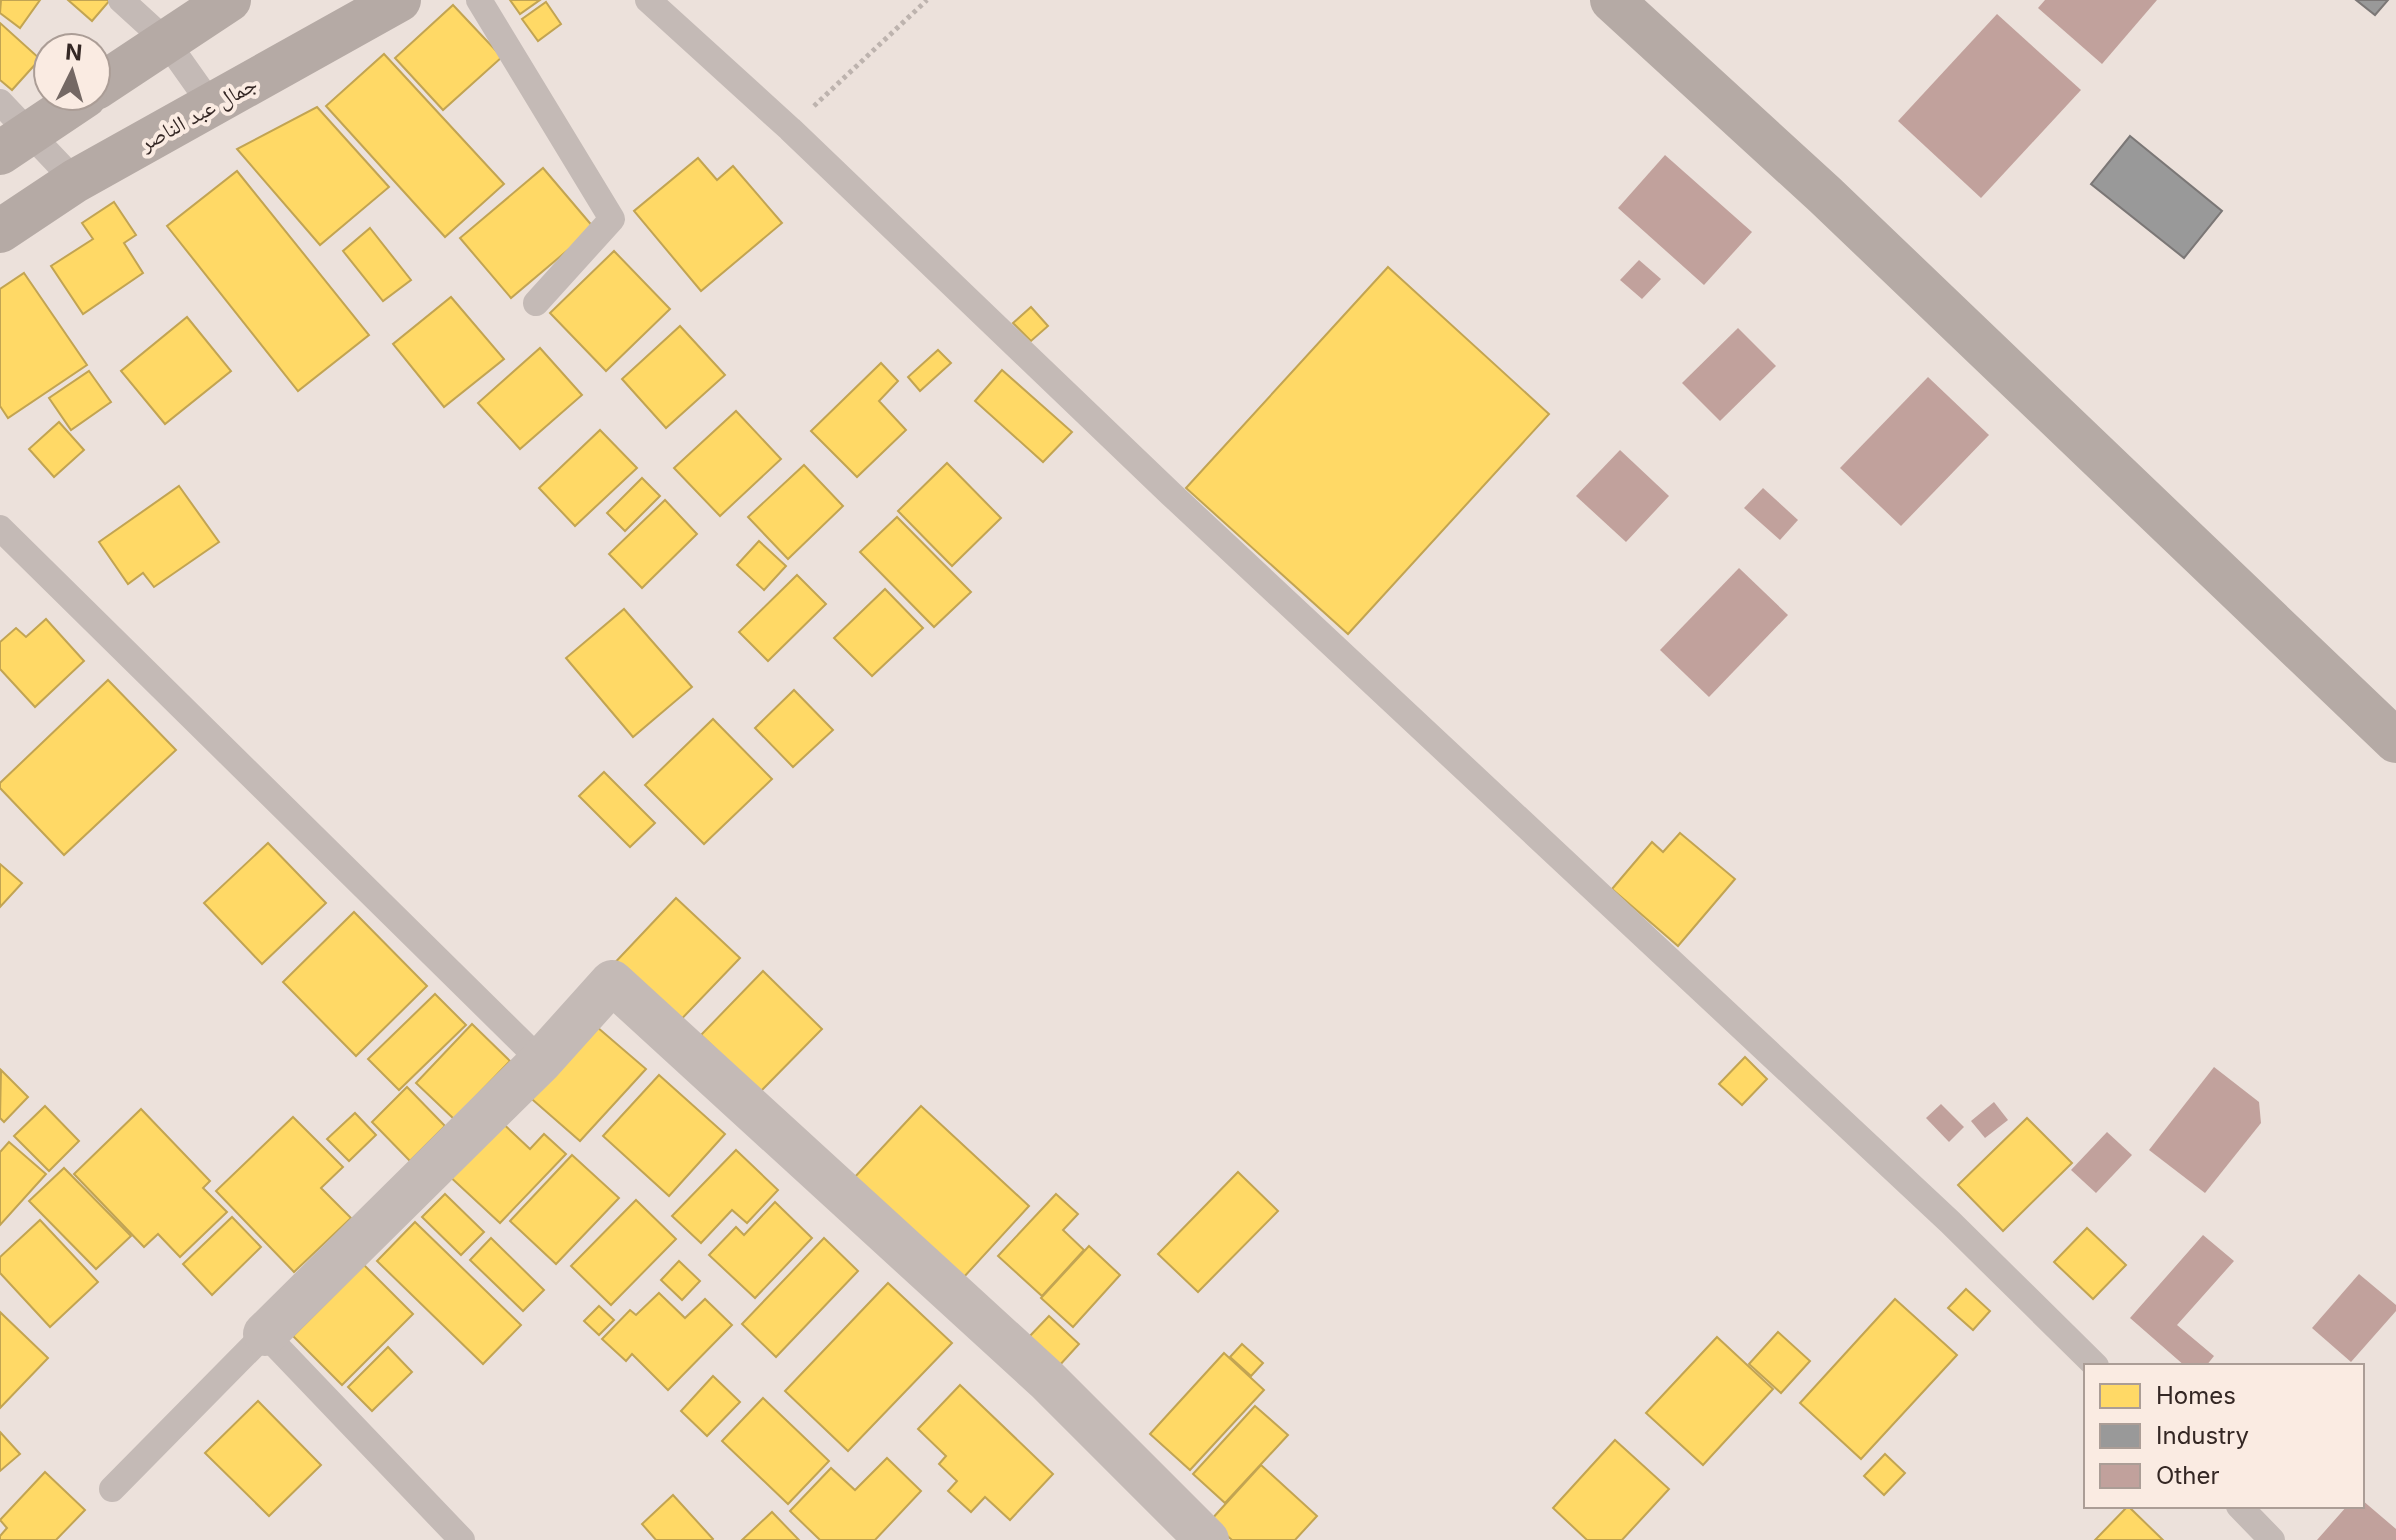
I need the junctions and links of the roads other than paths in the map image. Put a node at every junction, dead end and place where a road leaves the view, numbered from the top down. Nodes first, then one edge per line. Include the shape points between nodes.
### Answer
1 (121, 0) edge
2 (229, 0) edge
3 (399, 0) edge
4 (479, 0) edge
5 (648, 0) edge
6 (1612, 0) edge
7 (166, 41) junction
8 (112, 77) edge
9 (0, 102) edge
10 (212, 106) junction
11 (61, 112) edge
12 (15, 143) edge
13 (75, 181) junction
14 (0, 231) edge
15 (536, 303) dead end
16 (0, 528) edge
17 (2396, 741) edge
18 (541, 1061) junction
19 (265, 1334) junction
20 (2094, 1364) edge
21 (112, 1489) dead end
22 (2241, 1508) edge
23 (462, 1540) edge
24 (1207, 1540) edge
25 (2272, 1540) edge

1 - 7 lane
2 - 7 main road
3 - 10 main road, جمال عبد الناصر
4 - 15 lane via 612,219
5 - 20 lane via 1938,1211
6 - 17 main road via 1825,195
7 - 8 main road
7 - 10 lane
9 - 12 lane
10 - 13 main road, جمال عبد الناصر
11 - 12 main road
12 - 13 lane
13 - 14 main road, جمال عبد الناصر
16 - 18 lane
18 - 19 street
18 - 24 street via 612,982 1047,1380
19 - 21 lane
19 - 23 lane
22 - 25 lane

